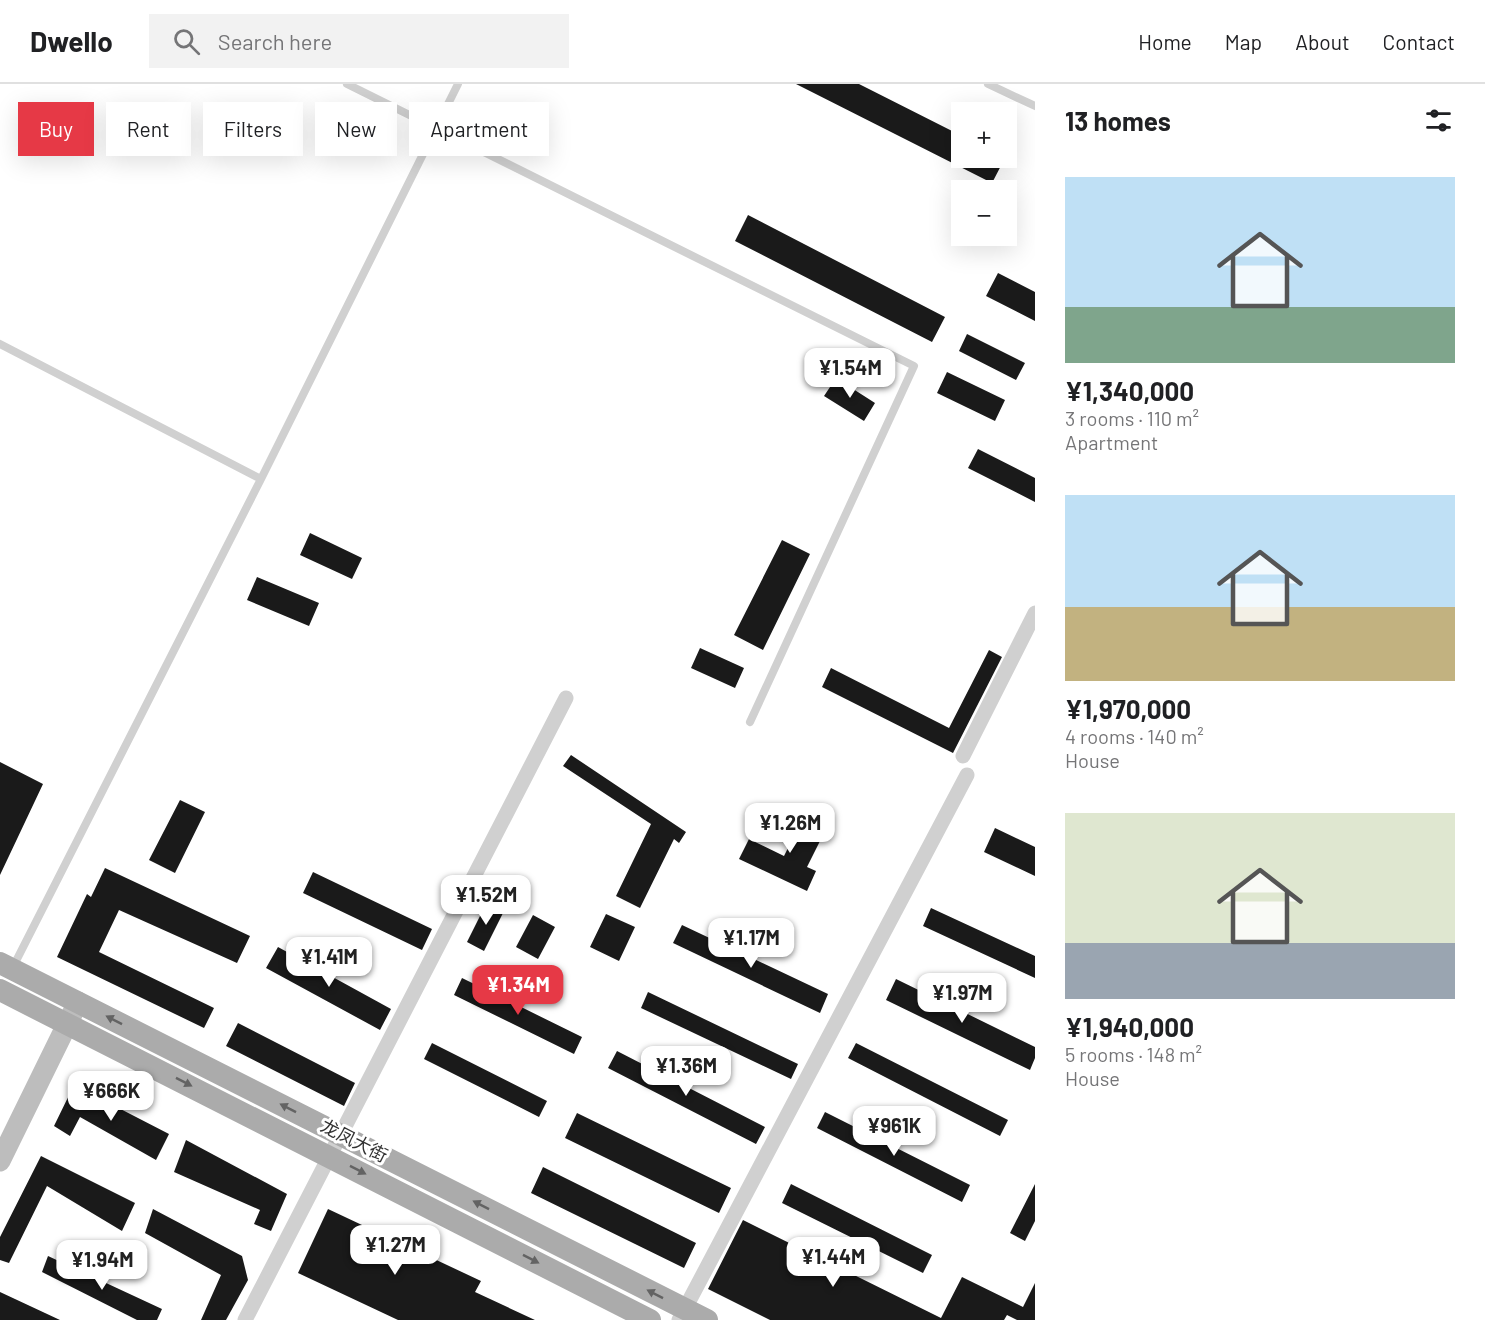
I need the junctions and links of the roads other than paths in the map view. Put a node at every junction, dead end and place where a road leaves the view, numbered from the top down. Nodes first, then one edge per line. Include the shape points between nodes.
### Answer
1 (347, 84) edge
2 (458, 84) edge
3 (988, 84) edge
4 (449, 102) edge
5 (1035, 106) edge
6 (409, 116) edge
7 (422, 156) edge
8 (490, 156) edge
9 (0, 344) edge
10 (261, 479) junction
11 (1035, 613) edge
12 (566, 698) dead end
13 (750, 722) dead end
14 (963, 756) dead end
15 (967, 775) dead end
16 (6, 966) edge
17 (0, 990) edge
18 (78, 1002) junction
19 (69, 1024) junction
20 (339, 1134) junction
21 (328, 1156) junction
22 (0, 1161) edge
23 (682, 1315) edge
24 (245, 1320) edge
25 (650, 1320) edge
26 (707, 1320) edge

1 - 6 lane
2 - 4 lane
3 - 5 lane
7 - 10 lane
8 - 13 lane via 914,366
9 - 10 lane
10 - 16 lane
11 - 14 street
12 - 20 street
15 - 23 street
16 - 18 main road, 龙凤大街
17 - 19 main road, 龙凤大街
18 - 19 street
20 -> 18 main road, 龙凤大街
19 -> 21 main road, 龙凤大街
19 - 22 street
20 - 21 street
23 -> 20 main road, 龙凤大街
21 - 24 street
21 -> 25 main road, 龙凤大街
23 - 26 main road, 龙凤大街

